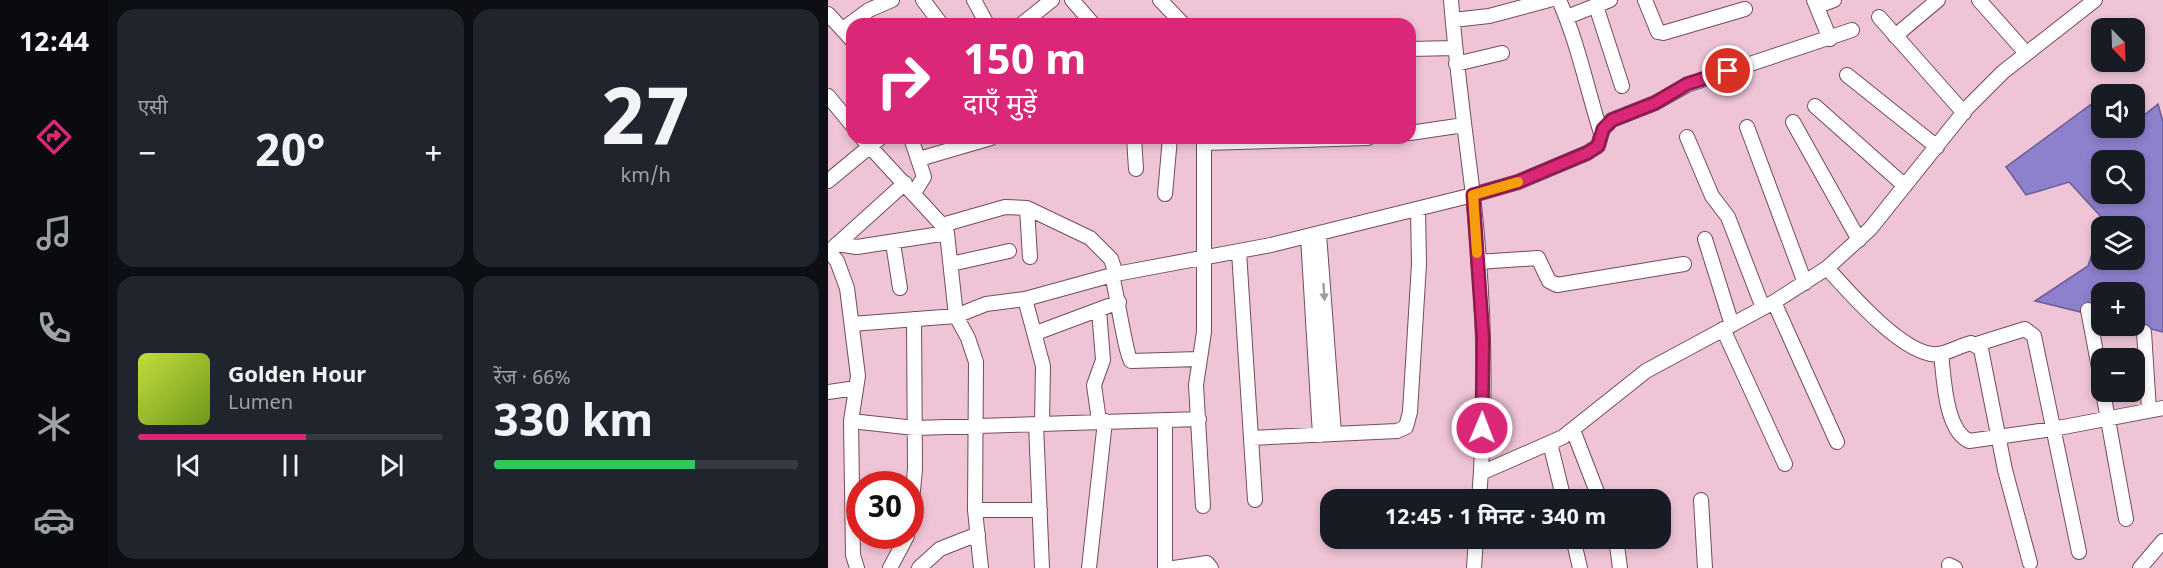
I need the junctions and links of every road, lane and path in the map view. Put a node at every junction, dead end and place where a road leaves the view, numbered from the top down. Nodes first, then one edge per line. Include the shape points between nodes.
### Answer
1 (892, 0) edge
2 (923, 0) edge
3 (974, 0) edge
4 (1052, 0) edge
5 (1072, 0) edge
6 (1160, 0) edge
7 (1451, 0) edge
8 (1549, 0) edge
9 (1559, 0) edge
10 (1610, 0) edge
11 (1646, 0) edge
12 (1834, 0) edge
13 (1938, 0) edge
14 (1979, 0) edge
15 (2095, 0) edge
16 (1816, 3) edge
17 (1596, 6) junction
18 (1744, 9) dead end
19 (828, 15) edge
20 (1567, 17) junction
21 (1879, 17) dead end
22 (862, 18) edge
23 (936, 18) edge
24 (984, 18) edge
25 (1030, 18) edge
26 (1088, 18) edge
27 (1177, 18) edge
28 (1453, 20) junction
29 (1852, 30) dead end
30 (846, 32) edge
31 (1895, 36) junction
32 (1830, 39) junction
33 (1455, 48) junction
34 (1416, 49) edge
35 (1502, 53) dead end
36 (2026, 53) junction
37 (1456, 64) junction
38 (1847, 75) dead end
39 (1622, 86) dead end
40 (828, 96) edge
41 (1815, 106) dead end
42 (1964, 113) junction
43 (846, 118) edge
44 (1793, 122) dead end
45 (1464, 126) junction
46 (1747, 127) dead end
47 (1416, 132) edge
48 (1601, 133) junction
49 (1687, 137) dead end
50 (868, 144) edge
51 (873, 144) edge
52 (913, 144) edge
53 (970, 144) edge
54 (1135, 144) edge
55 (1169, 144) edge
56 (1204, 144) edge
57 (1937, 147) junction
58 (919, 159) junction
59 (1137, 169) dead end
60 (828, 181) edge
61 (1905, 186) junction
62 (910, 188) junction
63 (1165, 194) dead end
64 (1473, 195) junction
65 (1028, 208) junction
66 (1418, 209) junction
67 (944, 229) junction
68 (1314, 236) junction
69 (1705, 239) dead end
70 (1858, 240) junction
71 (893, 243) junction
72 (831, 248) edge
73 (1009, 251) dead end
74 (1239, 252) junction
75 (1030, 256) dead end
76 (1203, 259) junction
77 (1478, 262) junction
78 (951, 264) junction
79 (1684, 264) dead end
80 (1827, 268) junction
81 (1114, 275) junction
82 (1805, 283) junction
83 (900, 288) dead end
84 (1025, 299) junction
85 (1119, 302) junction
86 (1768, 305) junction
87 (1099, 310) junction
88 (2088, 310) dead end
89 (956, 316) junction
90 (914, 319) junction
91 (852, 324) junction
92 (1727, 327) junction
93 (1036, 333) junction
94 (2145, 336) edge
95 (1977, 344) junction
96 (2095, 348) edge
97 (1941, 354) junction
98 (1199, 359) junction
99 (856, 388) junction
100 (828, 392) edge
101 (2105, 402) edge
102 (2156, 409) edge
103 (1199, 419) junction
104 (2108, 419) junction
105 (1165, 420) junction
106 (851, 421) junction
107 (1102, 421) junction
108 (1039, 423) junction
109 (975, 426) junction
110 (915, 428) junction
111 (2053, 429) junction
112 (1573, 430) junction
113 (1327, 435) junction
114 (1999, 435) junction
115 (1251, 438) junction
116 (1837, 441) dead end
117 (1550, 443) junction
118 (1785, 464) dead end
119 (915, 471) edge
120 (1481, 473) junction
121 (1480, 489) edge
122 (1561, 489) edge
123 (1596, 489) edge
124 (1255, 500) dead end
125 (1701, 500) dead end
126 (1203, 506) dead end
127 (975, 510) junction
128 (1040, 510) junction
129 (2126, 519) dead end
130 (978, 534) junction
131 (2163, 541) edge
132 (900, 549) edge
133 (1475, 549) edge
134 (1576, 549) edge
135 (1617, 549) edge
136 (2079, 552) dead end
137 (2030, 563) dead end
138 (857, 568) edge
139 (891, 568) edge
140 (920, 568) edge
141 (981, 568) edge
142 (1042, 568) edge
143 (1089, 568) edge
144 (1165, 568) edge
145 (1174, 568) edge
146 (1211, 568) edge
147 (1474, 568) edge
148 (1580, 568) edge
149 (1620, 568) edge
150 (1705, 568) edge
151 (2140, 568) edge

1 - 22 street via 869,10
2 - 23 street
3 - 24 street
4 - 25 street
5 - 26 street
6 - 27 street
7 - 28 street
8 - 28 street via 1495,15
9 - 20 street
10 - 17 street
11 - 18 street via 1655,27 1663,33
12 - 16 street
13 - 31 street
14 - 36 street
15 - 36 street
16 - 32 street
17 - 20 street
17 - 39 street
19 - 30 street
20 - 48 street
21 - 31 street
28 - 33 street
29 - 32 street
31 - 42 street
32 - 48 street via 1687,84 1655,103 1612,120
33 - 34 street
33 - 37 street
35 - 37 street
36 - 42 street
37 - 45 street
38 - 57 street
40 - 43 street
41 - 61 street
42 - 57 street
44 - 70 street
45 - 47 street
45 - 64 street
46 - 82 street
48 - 64 street via 1598,146 1587,153 1518,182
49 - 86 street via 1712,196 1728,217
50 - 60 street
51 - 62 street
52 - 58 street
53 - 58 street
54 - 59 street
55 - 63 street
56 - 76 street
57 - 61 street
58 - 62 street via 924,180
61 - 70 street
62 - 67 street
62 - 72 street
64 - 66 street
64 - 77 street
65 - 67 street via 1005,207
65 - 75 street
65 - 81 street via 1090,238 1111,259
66 - 68 street
66 - 113 street via 1419,264 1409,421 1397,431
67 - 71 street
67 - 78 street
68 - 74 street
68 - 113 street
69 - 92 street
70 - 80 street
71 - 72 street
71 - 83 street
72 - 91 street via 843,274
73 - 78 street
74 - 76 street
74 - 115 street
76 - 81 street
76 - 98 street via 1204,332
77 - 79 street via 1538,258 1549,281 1557,285
77 - 120 street via 1483,338
78 - 89 street
80 - 82 street
80 - 97 street via 1885,328 1930,354
81 - 84 street
81 - 85 street
82 - 86 street
84 - 89 street via 986,303
84 - 93 street
85 - 87 street
85 - 98 street via 1131,361
86 - 92 street
86 - 116 street
87 - 93 street
87 - 107 street via 1103,360 1094,385
88 - 96 street
89 - 90 street
89 - 109 street via 976,362
90 - 91 street
90 - 110 street
91 - 99 street
92 - 112 street via 1646,371
92 - 118 street
93 - 108 street via 1043,366
94 - 102 street
95 - 97 street
95 - 111 street via 2030,330
95 - 114 street via 1983,355
97 - 114 street via 1950,411 1963,438 1978,441
98 - 103 street
99 - 100 street
99 - 106 street
101 - 104 street
102 - 104 street
103 - 105 street
103 - 126 street
104 - 111 street
104 - 129 street
105 - 107 street
105 - 144 street
106 - 110 street
106 - 138 street via 853,555
107 - 108 street
107 - 143 street
108 - 109 street
108 - 128 street
109 - 110 street
109 - 127 street
110 - 119 street
111 - 114 street
111 - 136 street
112 - 117 street
112 - 123 street
113 - 115 street
114 - 137 street
115 - 124 street
117 - 120 street
117 - 122 street
120 - 121 street
125 - 150 street
127 - 128 street
127 - 130 street
128 - 142 street
130 - 140 street via 940,549
130 - 141 street
131 - 151 street
132 - 139 street
133 - 147 street
134 - 148 street
135 - 149 street
145 - 146 street via 1208,563

